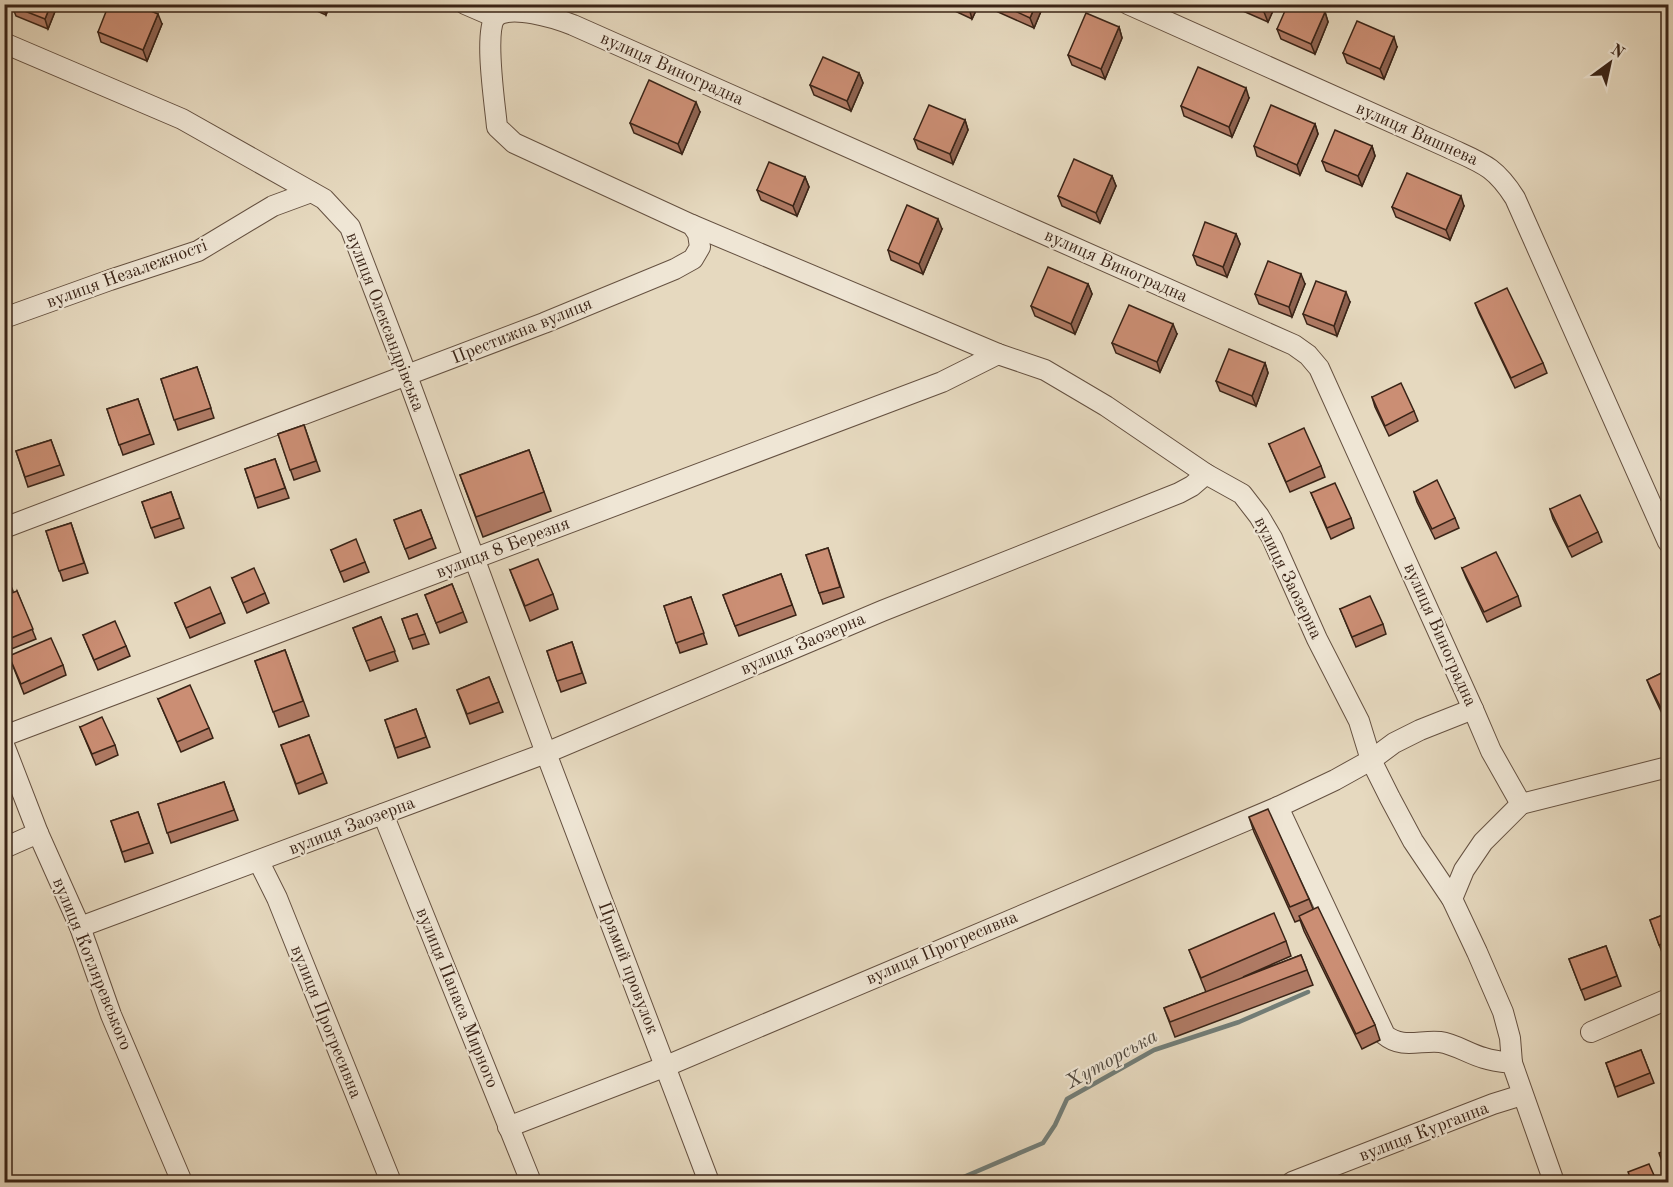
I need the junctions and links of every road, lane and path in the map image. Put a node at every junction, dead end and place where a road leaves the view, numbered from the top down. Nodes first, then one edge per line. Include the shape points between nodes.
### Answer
1 (465, 4) edge
2 (1128, 4) edge
3 (503, 11) edge
4 (4, 43) edge
5 (311, 192) junction
6 (692, 225) junction
7 (4, 318) edge
8 (998, 354) junction
9 (407, 376) junction
10 (1206, 474) junction
11 (4, 528) edge
12 (1668, 542) edge
13 (474, 558) junction
14 (1473, 709) junction
15 (4, 736) edge
16 (4, 745) edge
17 (546, 753) junction
18 (1371, 760) junction
19 (1668, 767) edge
20 (1521, 804) junction
21 (1278, 807) junction
22 (383, 814) junction
23 (38, 833) junction
24 (4, 848) edge
25 (259, 862) junction
26 (1452, 898) junction
27 (80, 927) junction
28 (1668, 999) edge
29 (1591, 1032) dead end
30 (1512, 1064) junction
31 (664, 1067) junction
32 (1522, 1095) junction
33 (508, 1126) junction
34 (182, 1182) edge
35 (391, 1182) edge
36 (531, 1182) edge
37 (709, 1182) edge
38 (1292, 1182) edge
39 (1554, 1182) edge

1 - 3 street, вулиця Виноградна
2 - 12 street, вулиця Вишнева via 1458,152 1489,167 1503,180 1515,198
3 - 6 street via 491,30 491,53 497,127 503,134 514,143
3 - 14 street, вулиця Виноградна via 556,18 573,25 1294,345 1308,355 1319,368
4 - 5 street, вулиця Олександрівська via 182,119
5 - 7 street, вулиця Незалежності via 273,206 198,251
5 - 9 street, вулиця Олександрівська via 324,199 350,227
6 - 8 street
6 - 9 street, Престижна вулиця via 700,247 693,259 675,269
8 - 10 street via 1045,370
8 - 13 street, вулиця 8 Березня via 942,382
9 - 11 street, Престижна вулиця
9 - 13 street, вулиця Олександрівська
10 - 17 street, вулиця Заозерна via 1179,492 871,615
10 - 18 street, вулиця Заозерна via 1242,494 1268,531 1359,721
13 - 15 street, вулиця 8 Березня
13 - 17 street, вулиця Олександрівська
14 - 18 street, вулиця Прогресивна via 1394,742
14 - 20 street, вулиця Виноградна
16 - 23 street, вулиця Котляревського
17 - 22 street, вулиця Заозерна
17 - 31 street, Прямий провулок
18 - 21 street, вулиця Прогресивна
18 - 26 street, вулиця Заозерна via 1413,841
19 - 20 street
20 - 26 street via 1483,842 1464,870
21 - 30 street via 1385,1035 1406,1044 1447,1044
21 - 31 street, вулиця Прогресивна
22 - 25 street, вулиця Заозерна
22 - 33 street, вулиця Панаса Мирного
23 - 24 street
23 - 27 street, вулиця Котляревського
25 - 27 street, вулиця Заозерна
25 - 35 street, вулиця Прогресивна
26 - 30 street, вулиця Заозерна via 1503,1012
27 - 34 street, вулиця Котляревського via 111,1015
28 - 29 street
30 - 32 street
31 - 33 street, вулиця Прогресивна
31 - 37 street, Прямий провулок
32 - 38 street, вулиця Курганна
32 - 39 street
33 - 36 street, вулиця Панаса Мирного

